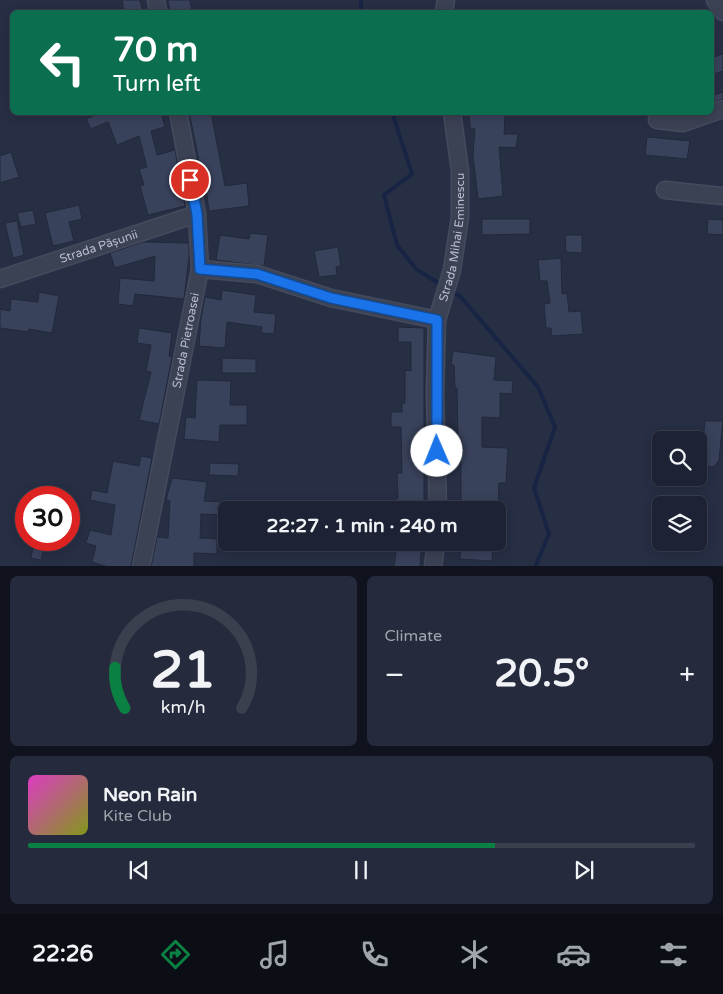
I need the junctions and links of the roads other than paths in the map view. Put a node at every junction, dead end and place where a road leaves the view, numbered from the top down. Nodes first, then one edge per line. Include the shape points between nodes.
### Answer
1 (715, 0) edge
2 (723, 12) edge
3 (179, 115) edge
4 (452, 115) edge
5 (706, 115) edge
6 (657, 120) dead end
7 (666, 190) dead end
8 (723, 196) edge
9 (197, 214) junction
10 (200, 269) junction
11 (0, 280) edge
12 (439, 312) junction
13 (438, 501) edge
14 (435, 551) edge
15 (141, 566) edge
16 (434, 566) edge

1 - 2 street
3 - 9 street, Strada Pietroasei
4 - 12 street, Strada Mihai Eminescu via 460,171 460,217 452,270
5 - 6 street via 683,123
7 - 8 street
9 - 10 street, Strada Pietroasei
9 - 11 street, Strada Pășunii
10 - 12 street via 257,274 331,298
10 - 15 street, Strada Pietroasei
12 - 13 street, Strada Mihai Eminescu via 435,393
14 - 16 street

